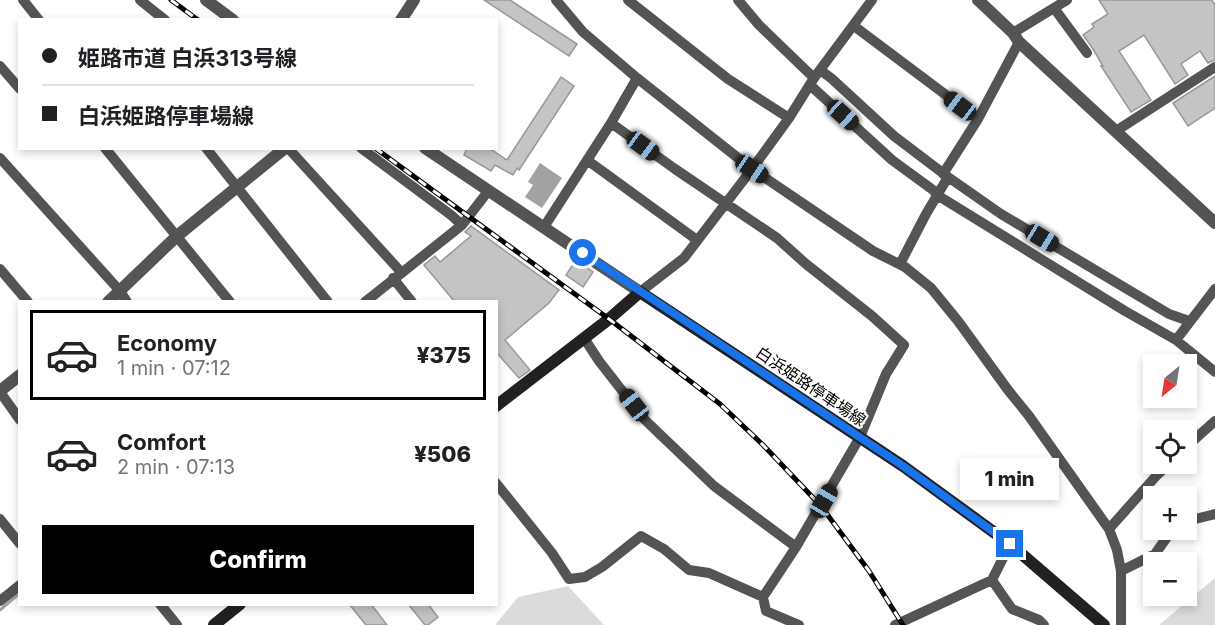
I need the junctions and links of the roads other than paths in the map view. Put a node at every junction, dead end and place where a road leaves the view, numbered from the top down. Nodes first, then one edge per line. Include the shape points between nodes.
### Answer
1 (22, 0) edge
2 (140, 0) edge
3 (414, 0) edge
4 (556, 0) edge
5 (628, 0) edge
6 (738, 0) edge
7 (872, 0) edge
8 (978, 0) edge
9 (211, 2) edge
10 (1061, 3) edge
11 (37, 18) edge
12 (162, 18) edge
13 (231, 18) edge
14 (402, 18) edge
15 (854, 26) junction
16 (1016, 38) junction
17 (1087, 54) dead end
18 (0, 66) edge
19 (1215, 66) edge
20 (637, 78) junction
21 (815, 78) junction
22 (18, 87) edge
23 (789, 118) junction
24 (978, 119) junction
25 (611, 123) junction
26 (1116, 131) junction
27 (107, 150) edge
28 (208, 150) edge
29 (284, 150) edge
30 (289, 150) edge
31 (364, 150) edge
32 (428, 150) edge
33 (0, 158) edge
34 (587, 160) junction
35 (752, 169) junction
36 (946, 175) junction
37 (237, 187) junction
38 (489, 190) junction
39 (937, 195) junction
40 (726, 203) junction
41 (1215, 223) edge
42 (462, 225) junction
43 (544, 227) junction
44 (177, 236) junction
45 (697, 240) junction
46 (900, 264) junction
47 (0, 269) edge
48 (397, 275) junction
49 (1215, 289) edge
50 (640, 292) junction
51 (1136, 293) junction
52 (124, 296) edge
53 (25, 300) edge
54 (228, 300) edge
55 (326, 300) edge
56 (367, 300) edge
57 (411, 300) edge
58 (1125, 311) junction
59 (1189, 321) junction
60 (584, 338) junction
61 (1176, 340) junction
62 (1215, 372) edge
63 (18, 377) edge
64 (0, 392) edge
65 (498, 404) edge
66 (18, 417) edge
67 (1215, 421) edge
68 (860, 437) junction
69 (1197, 437) edge
70 (1158, 474) edge
71 (498, 486) edge
72 (1215, 514) edge
73 (1197, 518) edge
74 (0, 519) edge
75 (1109, 529) junction
76 (1165, 540) edge
77 (18, 542) edge
78 (1010, 544) junction
79 (796, 547) junction
80 (1121, 571) junction
81 (992, 580) junction
82 (18, 587) edge
83 (763, 597) junction
84 (0, 602) edge
85 (162, 606) edge
86 (238, 606) edge
87 (177, 625) edge
88 (214, 625) edge
89 (799, 625) edge
90 (895, 625) edge
91 (1044, 625) edge
92 (1104, 625) edge
93 (1121, 625) edge

1 - 11 street
2 - 12 street
3 - 14 street
4 - 20 street via 584,32
5 - 23 street via 728,79
6 - 21 street
7 - 15 street
8 - 16 street
9 - 13 street
10 - 16 street
10 - 17 street
15 - 21 street
15 - 24 street
16 - 24 street
16 - 26 street
18 - 22 street
19 - 26 street
20 - 25 street
20 - 35 street
21 - 23 street
21 - 36 street via 831,78 894,136
21 - 39 street via 892,160
23 - 35 street
24 - 36 street
25 - 34 street
25 - 40 street
26 - 41 street
27 - 44 street
28 - 37 street
29 - 37 street
30 - 48 street
31 - 42 street
32 - 38 street
33 - 52 street
34 - 43 street
34 - 45 street
35 - 40 street
35 - 46 street
36 - 39 street
36 - 51 street via 1001,214
37 - 44 street
37 - 55 street
38 - 42 street
38 - 43 street
39 - 46 street
39 - 58 street
40 - 45 street
40 - 68 street via 777,238 904,345 886,374
42 - 48 street
43 - 50 street
44 - 52 street
44 - 54 street
45 - 50 street via 684,258
46 - 75 street via 931,288 958,321
47 - 53 street
48 - 56 street
48 - 57 street
49 - 59 street
50 - 60 main road
50 - 68 main road, 白浜姫路停車場線
51 - 58 street
51 - 59 street via 1169,314
58 - 61 street
59 - 61 street
60 - 65 main road
60 - 79 street via 645,420 714,486
61 - 62 street
63 - 64 street
64 - 66 street
67 - 69 street
68 - 78 main road, 白浜姫路停車場線
68 - 79 street
70 - 75 street
71 - 83 street via 569,579 585,577 602,567 641,536 689,570 709,573
72 - 73 street
74 - 77 street
75 - 80 street
76 - 80 street via 1155,554
78 - 81 street
78 - 92 main road, 白浜姫路停車場線
79 - 83 street
80 - 93 street
81 - 90 street
81 - 91 street via 1012,609
82 - 84 street
83 - 89 street via 766,611
85 - 87 street
86 - 88 main road

